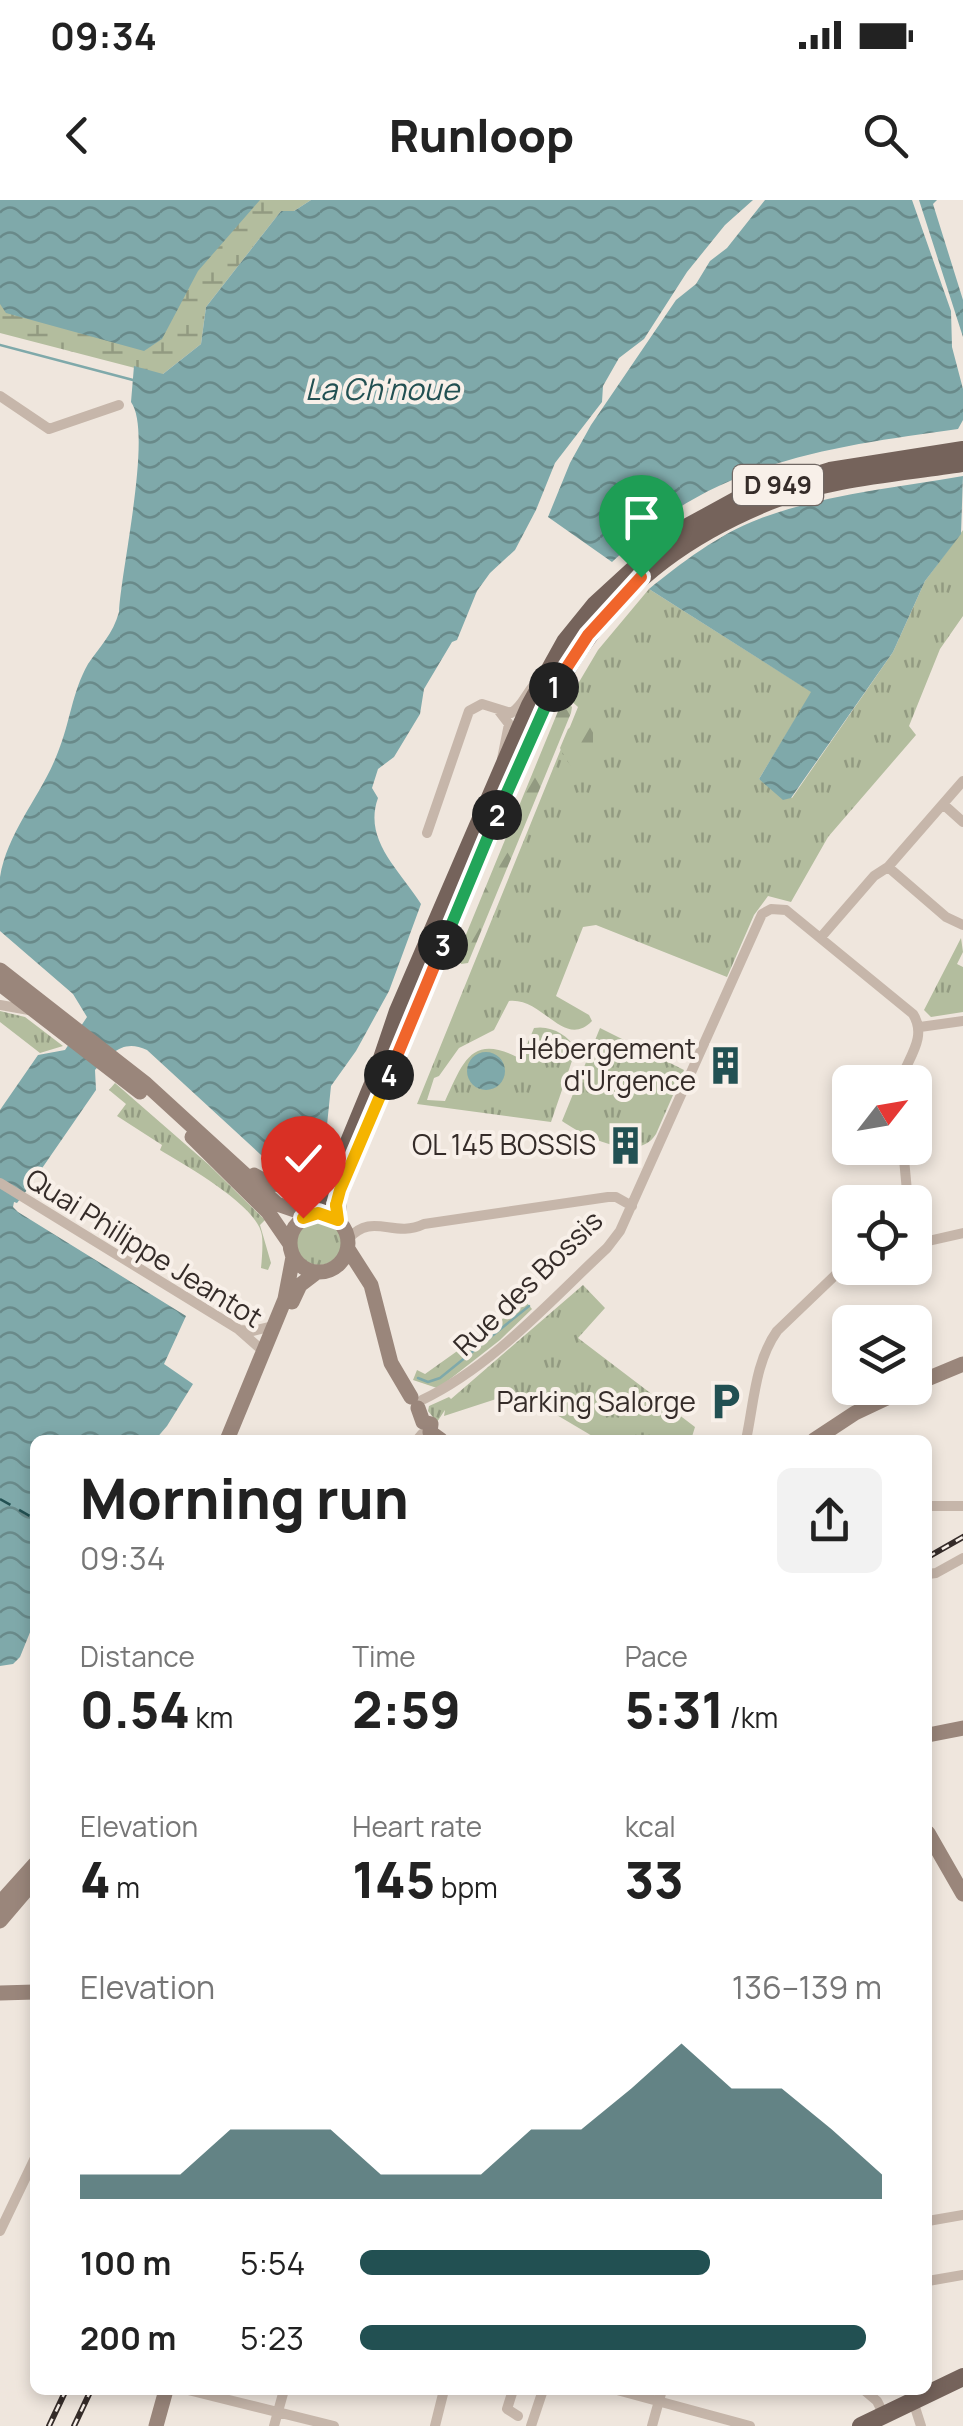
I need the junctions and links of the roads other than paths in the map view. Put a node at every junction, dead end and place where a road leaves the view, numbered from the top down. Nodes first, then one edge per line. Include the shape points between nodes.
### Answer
1 (0, 396) edge
2 (119, 405) dead end
3 (963, 450) edge
4 (963, 463) edge
5 (544, 676) junction
6 (498, 710) junction
7 (502, 766) junction
8 (963, 781) edge
9 (942, 804) junction
10 (963, 822) edge
11 (427, 832) dead end
12 (888, 868) junction
13 (963, 926) edge
14 (822, 936) junction
15 (0, 970) edge
16 (0, 984) edge
17 (0, 1005) edge
18 (37, 1012) junction
19 (963, 1020) edge
20 (65, 1028) junction
21 (920, 1028) junction
22 (907, 1065) edge
23 (120, 1070) junction
24 (346, 1150) junction
25 (230, 1159) junction
26 (0, 1183) edge
27 (632, 1206) junction
28 (310, 1215) junction
29 (338, 1220) junction
30 (963, 1233) edge
31 (932, 1240) edge
32 (348, 1244) junction
33 (292, 1250) junction
34 (324, 1271) junction
35 (832, 1278) edge
36 (374, 1298) junction
37 (273, 1326) junction
38 (238, 1329) junction
39 (263, 1351) junction
40 (963, 1364) edge
41 (932, 1377) edge
42 (873, 1405) edge
43 (423, 1422) edge
44 (229, 1435) edge
45 (238, 1435) edge
46 (747, 1435) edge
47 (822, 1435) edge
48 (932, 1506) edge
49 (963, 1506) edge
50 (963, 1558) edge
51 (932, 1574) edge
52 (963, 1728) edge
53 (932, 1734) edge
54 (932, 1840) edge
55 (30, 1869) edge
56 (30, 1886) edge
57 (963, 1894) edge
58 (3, 1895) edge
59 (0, 1922) edge
60 (30, 1992) edge
61 (0, 1994) edge
62 (30, 2167) edge
63 (4, 2212) edge
64 (963, 2215) edge
65 (932, 2220) edge
66 (0, 2231) edge
67 (963, 2275) edge
68 (932, 2279) edge
69 (963, 2377) edge
70 (932, 2390) edge
71 (165, 2395) edge
72 (208, 2395) edge
73 (283, 2395) edge
74 (443, 2395) edge
75 (511, 2395) edge
76 (540, 2395) edge
77 (870, 2395) edge
78 (661, 2396) edge
79 (916, 2396) edge
80 (278, 2412) junction
81 (884, 2415) junction
82 (527, 2420) edge
83 (156, 2426) edge
84 (274, 2426) edge
85 (334, 2426) edge
86 (435, 2426) edge
87 (652, 2426) edge
88 (750, 2426) edge
89 (861, 2426) edge
90 (921, 2426) edge

1 - 2 street via 48,429
3 - 5 main road, D 949 via 797,479 710,514 617,582
4 - 29 main road, D 949 via 802,491 716,525 641,577 588,635 553,689 519,763 340,1190
5 - 6 street via 519,709
5 - 7 main road, D 949
6 - 7 street via 509,724
6 - 11 street via 482,704 469,711
7 - 24 main road, D 949
8 - 9 street
9 - 10 street
9 - 12 street
12 - 13 street
12 - 14 street
14 - 21 street via 908,1008
14 - 27 street, Rue des Bossis via 786,910 762,914
15 - 20 main road
16 - 18 main road
17 - 18 street
18 - 20 main road
19 - 21 street
20 - 23 main road
21 - 22 street
23 - 25 main road
23 - 33 main road via 272,1216
24 - 25 main road via 318,1178 292,1186 264,1181
24 - 28 main road, D 949
25 - 28 main road via 277,1204
26 - 38 street, Quai Philippe Jeantot
27 - 32 street via 608,1196 396,1230 371,1224
27 - 43 street, Rue des Bossis via 606,1248 455,1382
28 - 29 main road
28 - 33 main road via 297,1223
29 - 32 main road
30 - 31 street
32 - 34 main road via 342,1262
32 - 36 main road
33 - 34 main road via 303,1268
33 - 37 main road via 285,1300
34 - 36 main road via 352,1276
34 - 45 main road via 298,1288
35 - 46 street via 768,1344
36 - 43 main road via 390,1362
37 - 38 street
37 - 39 main road
38 - 39 street, Quai Philippe Jeantot
39 - 44 main road
40 - 41 main road
42 - 47 main road
48 - 49 street
50 - 51 street
52 - 53 main road
54 - 57 main road
55 - 58 main road
56 - 59 main road
60 - 61 main road
62 - 63 street
63 - 66 street
64 - 65 street
67 - 68 street
69 - 70 main road
71 - 83 main road
72 - 80 street
73 - 80 street
74 - 86 street
75 - 82 street via 507,2410
76 - 82 street
77 - 81 street
78 - 87 street
78 - 88 street
79 - 81 main road
79 - 90 street
80 - 84 street
80 - 85 street
81 - 89 main road

